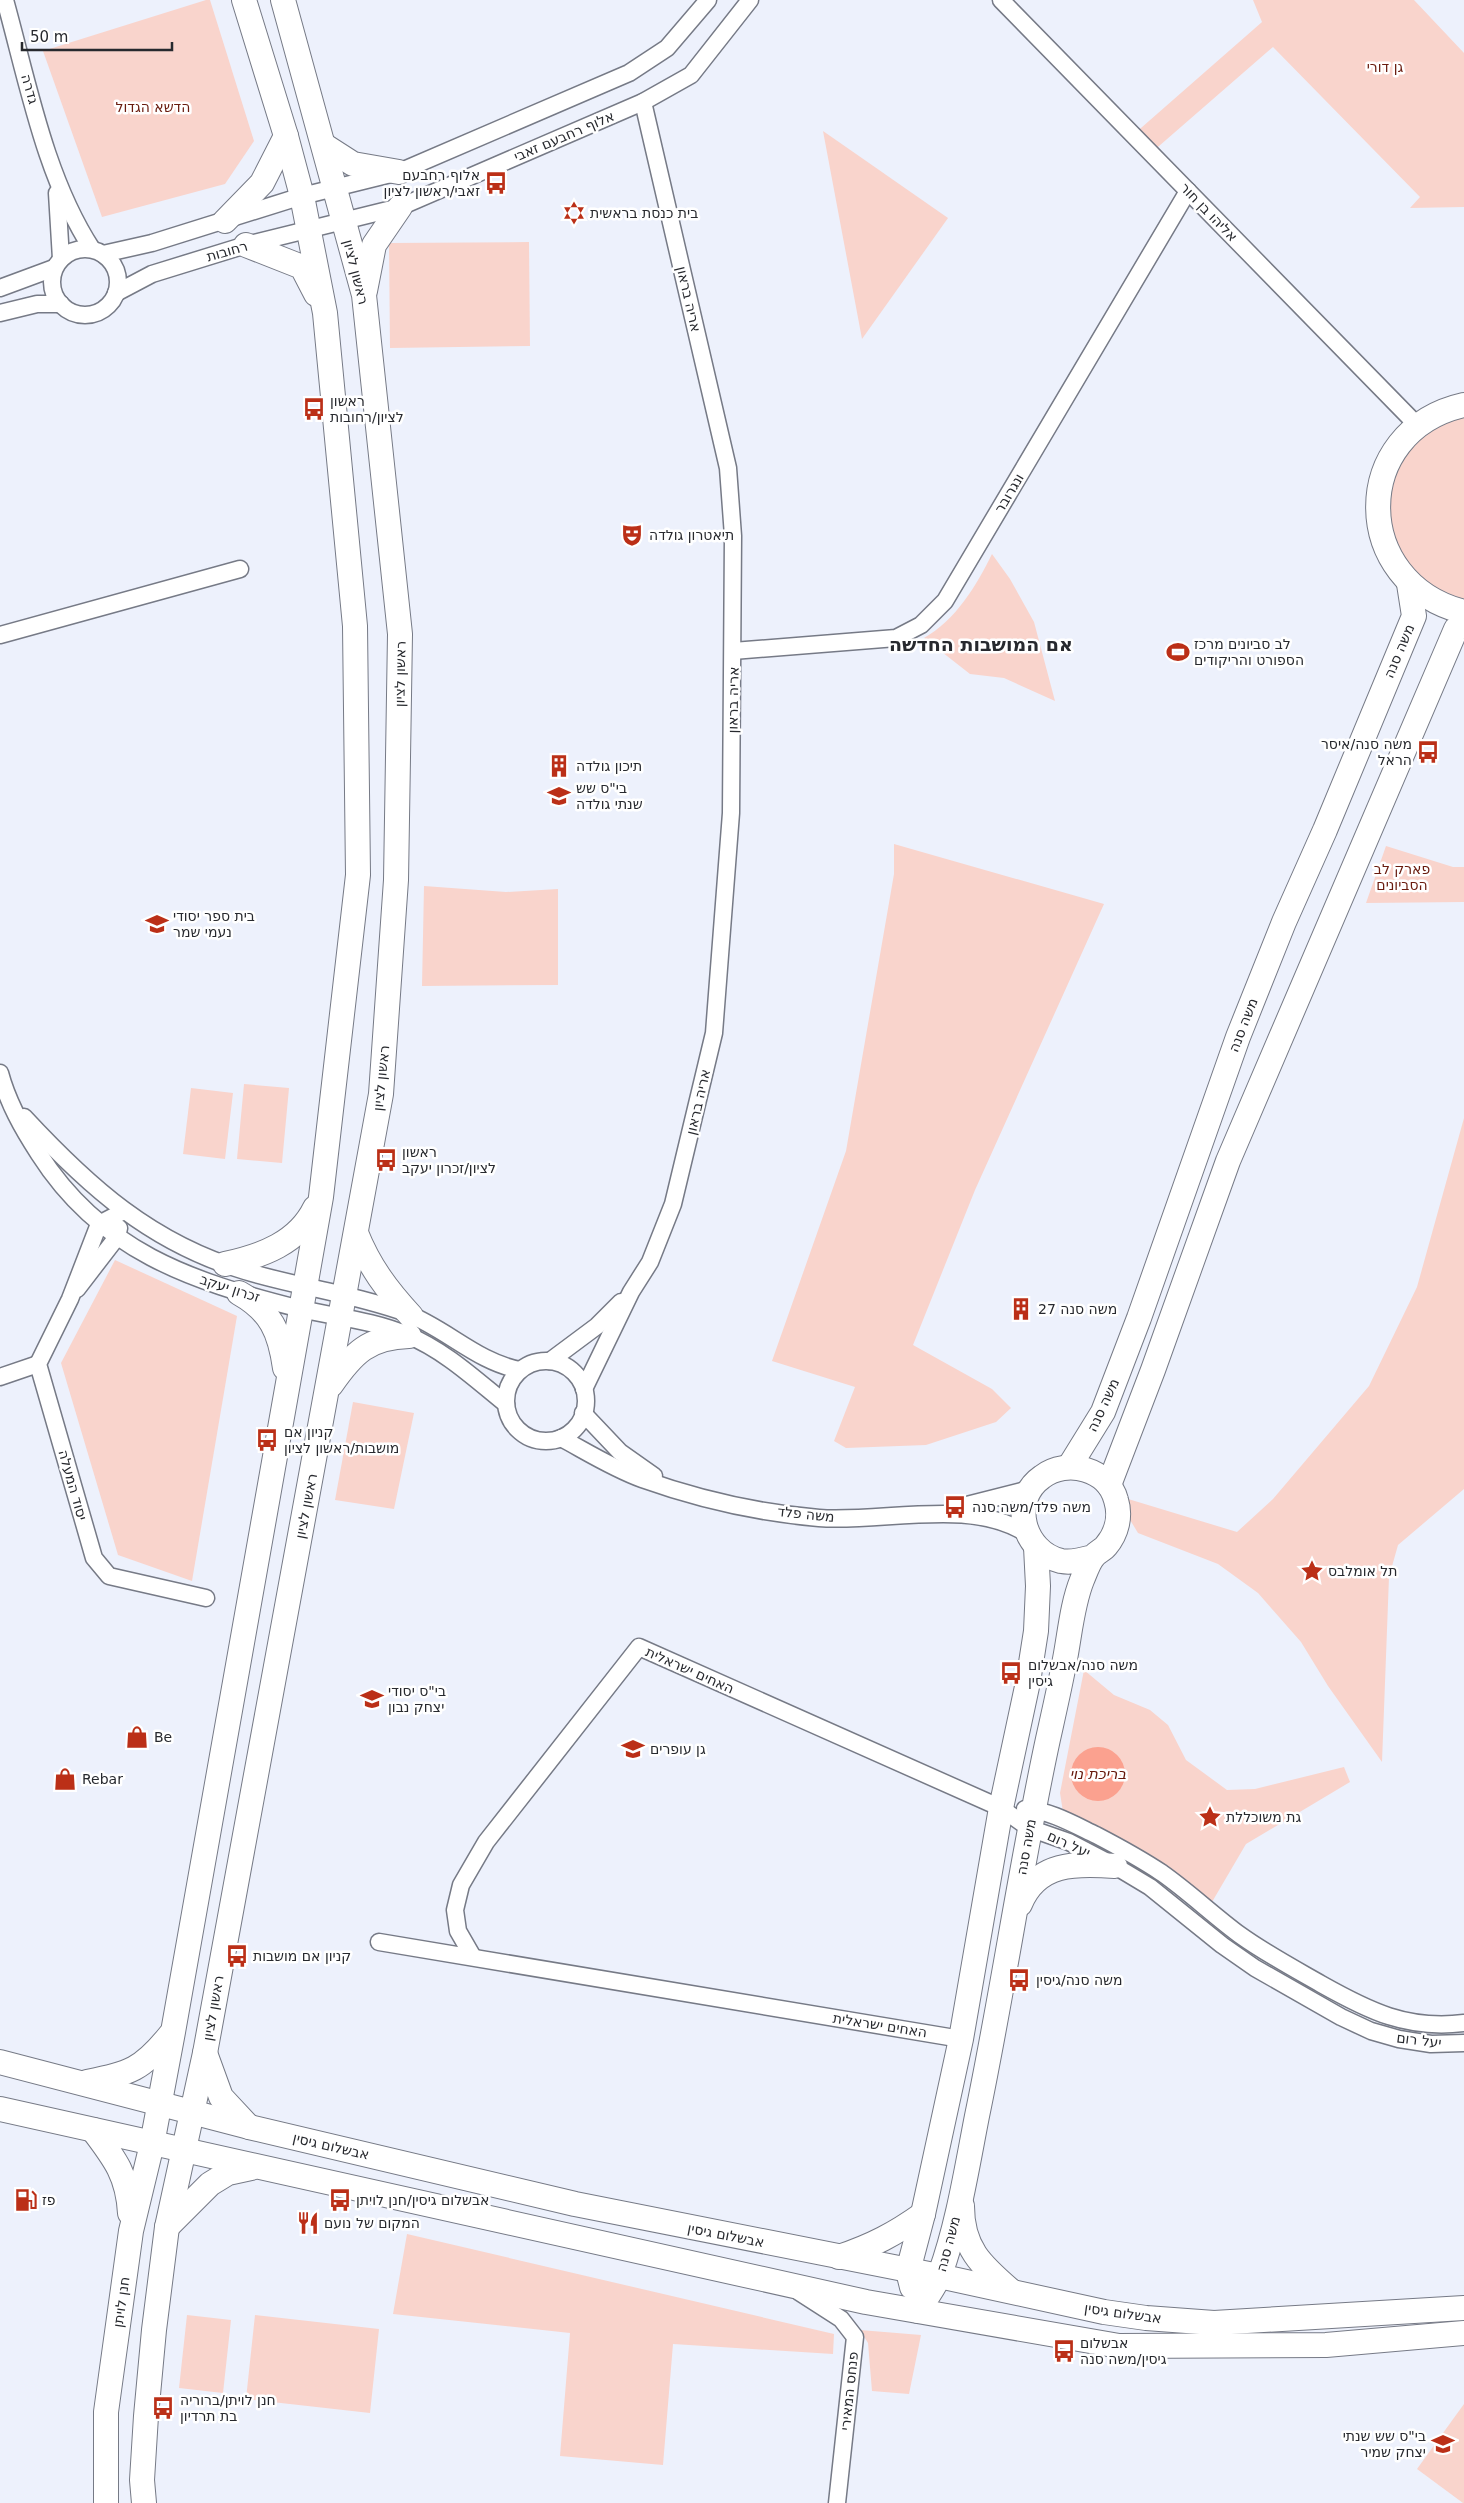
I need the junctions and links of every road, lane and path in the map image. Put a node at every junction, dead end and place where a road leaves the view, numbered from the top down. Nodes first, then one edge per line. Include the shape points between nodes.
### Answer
1 (5, 0) edge
2 (244, 0) edge
3 (283, 0) edge
4 (708, 0) edge
5 (750, 0) edge
6 (1001, 0) edge
7 (643, 102) junction
8 (286, 136) junction
9 (325, 146) junction
10 (399, 172) junction
11 (56, 179) junction
12 (335, 188) junction
13 (1188, 191) junction
14 (302, 196) junction
15 (400, 207) junction
16 (225, 221) junction
17 (344, 222) junction
18 (310, 230) junction
19 (246, 246) junction
20 (97, 252) junction
21 (58, 263) junction
22 (0, 288) edge
23 (116, 293) junction
24 (364, 295) junction
25 (61, 304) junction
26 (0, 313) edge
27 (325, 313) junction
28 (1464, 405) edge
29 (1417, 425) junction
30 (240, 569) dead end
31 (1409, 584) junction
32 (1464, 612) edge
33 (40, 625) junction
34 (1464, 625) edge
35 (0, 635) edge
36 (0, 639) edge
37 (733, 651) junction
38 (0, 1073) edge
39 (4, 1100) edge
40 (321, 1197) junction
41 (124, 1212) junction
42 (99, 1224) junction
43 (356, 1233) junction
44 (117, 1237) junction
45 (224, 1264) junction
46 (631, 1292) junction
47 (239, 1293) junction
48 (302, 1298) junction
49 (70, 1299) junction
50 (343, 1306) junction
51 (410, 1326) junction
52 (550, 1362) junction
53 (38, 1364) junction
54 (520, 1370) junction
55 (0, 1377) edge
56 (287, 1380) junction
57 (584, 1389) junction
58 (328, 1390) junction
59 (506, 1404) junction
60 (583, 1413) junction
61 (561, 1438) junction
62 (1070, 1467) junction
63 (1108, 1485) junction
64 (1030, 1489) junction
65 (685, 1492) junction
66 (928, 1514) junction
67 (1032, 1540) junction
68 (1093, 1557) junction
69 (206, 1598) dead end
70 (1001, 1808) junction
71 (1031, 1819) junction
72 (1115, 1866) junction
73 (1013, 1919) junction
74 (379, 1942) dead end
75 (474, 1957) junction
76 (1464, 2023) edge
77 (173, 2032) junction
78 (961, 2039) junction
79 (1464, 2043) edge
80 (205, 2053) junction
81 (0, 2062) edge
82 (82, 2083) junction
83 (158, 2103) junction
84 (0, 2109) edge
85 (192, 2112) junction
86 (249, 2127) junction
87 (93, 2130) junction
88 (152, 2144) junction
89 (183, 2151) junction
90 (256, 2167) junction
91 (962, 2192) junction
92 (923, 2214) junction
93 (167, 2227) junction
94 (131, 2231) junction
95 (838, 2257) junction
96 (908, 2271) junction
97 (939, 2276) junction
98 (786, 2284) junction
99 (1011, 2292) junction
100 (1464, 2308) edge
101 (918, 2311) junction
102 (1464, 2333) edge
103 (106, 2503) edge
104 (144, 2503) edge
105 (836, 2503) edge

1 - 11 street, גדרה
2 - 8 street
3 - 9 street, ראשון לציון
4 - 10 street via 667,48 629,73
5 - 7 street, אלוף רחבעם זאבי via 691,76
6 - 13 street, אליהו בן חור
7 - 15 street, אלוף רחבעם זאבי
7 - 37 street, אריה בראון via 728,468 733,536
8 - 14 street
8 - 16 street via 262,183
9 - 10 street via 353,164
9 - 12 street, ראשון לציון
10 - 12 street
11 - 20 street, גדרה via 74,220
11 - 21 street, גדרה
12 - 14 street
12 - 17 street, ראשון לציון
13 - 29 street, אליהו בן חור
13 - 37 street, ונגרובר via 946,601 920,625 896,638
14 - 16 street, רחובות
14 - 18 street
15 - 17 street, אלוף רחבעם זאבי
15 - 24 street via 374,246
16 - 20 street, רחובות via 125,251
17 - 18 street, רחובות
17 - 24 street, ראשון לציון
18 - 19 street, רחובות
18 - 27 street
19 - 23 street, רחובות via 152,274
19 - 27 street via 302,267
20 - 21 street via 81,249 70,252
20 - 23 street via 111,261 116,271
21 - 22 street
21 - 25 street via 51,279 52,290
23 - 25 street via 103,309 94,314 73,313
24 - 43 street, ראשון לציון via 400,634 396,880 381,1094
25 - 26 street via 37,304
27 - 40 street via 354,626 358,876
28 - 29 street via 1445,409
29 - 31 street via 1393,451 1379,485 1378,520 1388,555
30 - 33 street
31 - 32 street via 1427,598
31 - 62 street, משה סנה via 1414,616 1238,1037 1103,1412
33 - 35 street
33 - 36 street
34 - 63 street via 1456,629 1228,1161
37 - 46 street, אריה בראון via 731,813 714,1033 673,1204 650,1262
38 - 39 street, זכרון יעקב
39 - 41 street, זכרון יעקב
39 - 42 street, זכרון יעקב via 68,1194
40 - 45 street via 310,1220 284,1243
40 - 48 street
41 - 42 street
41 - 44 street
41 - 45 street, זכרון יעקב via 175,1243
42 - 44 street, זכרון יעקב
42 - 49 street
43 - 50 street, ראשון לציון
43 - 51 street via 365,1256
44 - 47 street, זכרון יעקב via 178,1270
44 - 49 street
45 - 48 street, זכרון יעקב
46 - 52 street, אריה בראון via 597,1326
46 - 57 street, אריה בראון
47 - 48 street, זכרון יעקב
47 - 56 street via 254,1302 273,1324 283,1350
48 - 50 street, זכרון יעקב
48 - 50 street, זכרון יעקב
48 - 56 street
49 - 53 street
50 - 51 street, זכרון יעקב via 384,1327
50 - 58 street, ראשון לציון
51 - 54 street, זכרון יעקב via 446,1332 484,1360
51 - 58 street via 366,1346 344,1366
51 - 59 street, זכרון יעקב
52 - 54 street via 532,1364
52 - 57 street via 571,1370
53 - 55 street
53 - 69 street, יסוד המעלה via 94,1558 109,1576
54 - 59 street via 507,1391
56 - 77 street
57 - 60 street
58 - 80 street, ראשון לציון
59 - 61 street via 515,1427 525,1435 537,1439
60 - 61 street via 572,1431
60 - 65 street, משה פלד via 620,1452 657,1478
61 - 65 street, משה פלד via 640,1479
62 - 63 street via 1086,1469 1100,1476
62 - 64 street via 1040,1477
63 - 68 street via 1117,1503 1118,1519 1110,1541
64 - 66 street, משה פלד
64 - 67 street via 1023,1519
65 - 66 street, משה פלד via 820,1518
66 - 67 street, משה פלד via 996,1518 1014,1525
67 - 68 street via 1048,1556 1062,1561
67 - 70 street via 1038,1586 1036,1631
68 - 71 street, משה סנה via 1073,1614
70 - 71 street, יעל רום
70 - 75 street, האחים ישראלית via 639,1647 486,1842 461,1885 455,1910 458,1931
70 - 78 street
71 - 72 street, יעל רום
71 - 73 street, משה סנה
71 - 76 street, יעל רום via 1075,1825 1122,1848 1164,1874 1240,1935 1362,2007 1400,2021 1439,2026
72 - 73 street via 1068,1866 1044,1872 1031,1884
72 - 79 street, יעל רום via 1150,1887 1248,1963 1341,2018 1399,2039 1431,2044
73 - 91 street, משה סנה
74 - 75 street, האחים ישראלית
75 - 78 street, האחים ישראלית
77 - 82 street via 153,2057 132,2072
77 - 83 street
78 - 92 street
80 - 85 street, ראשון לציון
80 - 86 street via 221,2097
81 - 82 street, אבשלום גיסין
82 - 83 street, אבשלום גיסין
83 - 85 street, אבשלום גיסין
83 - 88 street, חנן לויתן
84 - 87 street, אבשלום גיסין
85 - 86 street, אבשלום גיסין
85 - 89 street, ראשון לציון
86 - 95 street, אבשלום גיסין via 575,2204
87 - 88 street, אבשלום גיסין
87 - 94 street via 118,2166 129,2190
88 - 89 street, אבשלום גיסין
88 - 94 street, חנן לויתן
89 - 90 street, אבשלום גיסין
89 - 93 street
90 - 93 street via 228,2173 210,2184
90 - 98 street, אבשלום גיסין
91 - 97 street, משה סנה
91 - 99 street via 962,2221 969,2245 981,2265
92 - 95 street via 872,2246
92 - 96 street
93 - 104 street via 146,2416 142,2480
94 - 103 street, חנן לויתן via 106,2412
95 - 96 street, אבשלום גיסין
96 - 97 street, אבשלום גיסין
96 - 101 street
97 - 99 street, אבשלום גיסין
97 - 101 street, משה סנה
98 - 101 street, אבשלום גיסין
98 - 105 street, פנחס המאירי via 841,2319 855,2338
99 - 100 street, אבשלום גיסין via 1104,2312 1214,2322
101 - 102 street, אבשלום גיסין via 1119,2346 1326,2346

